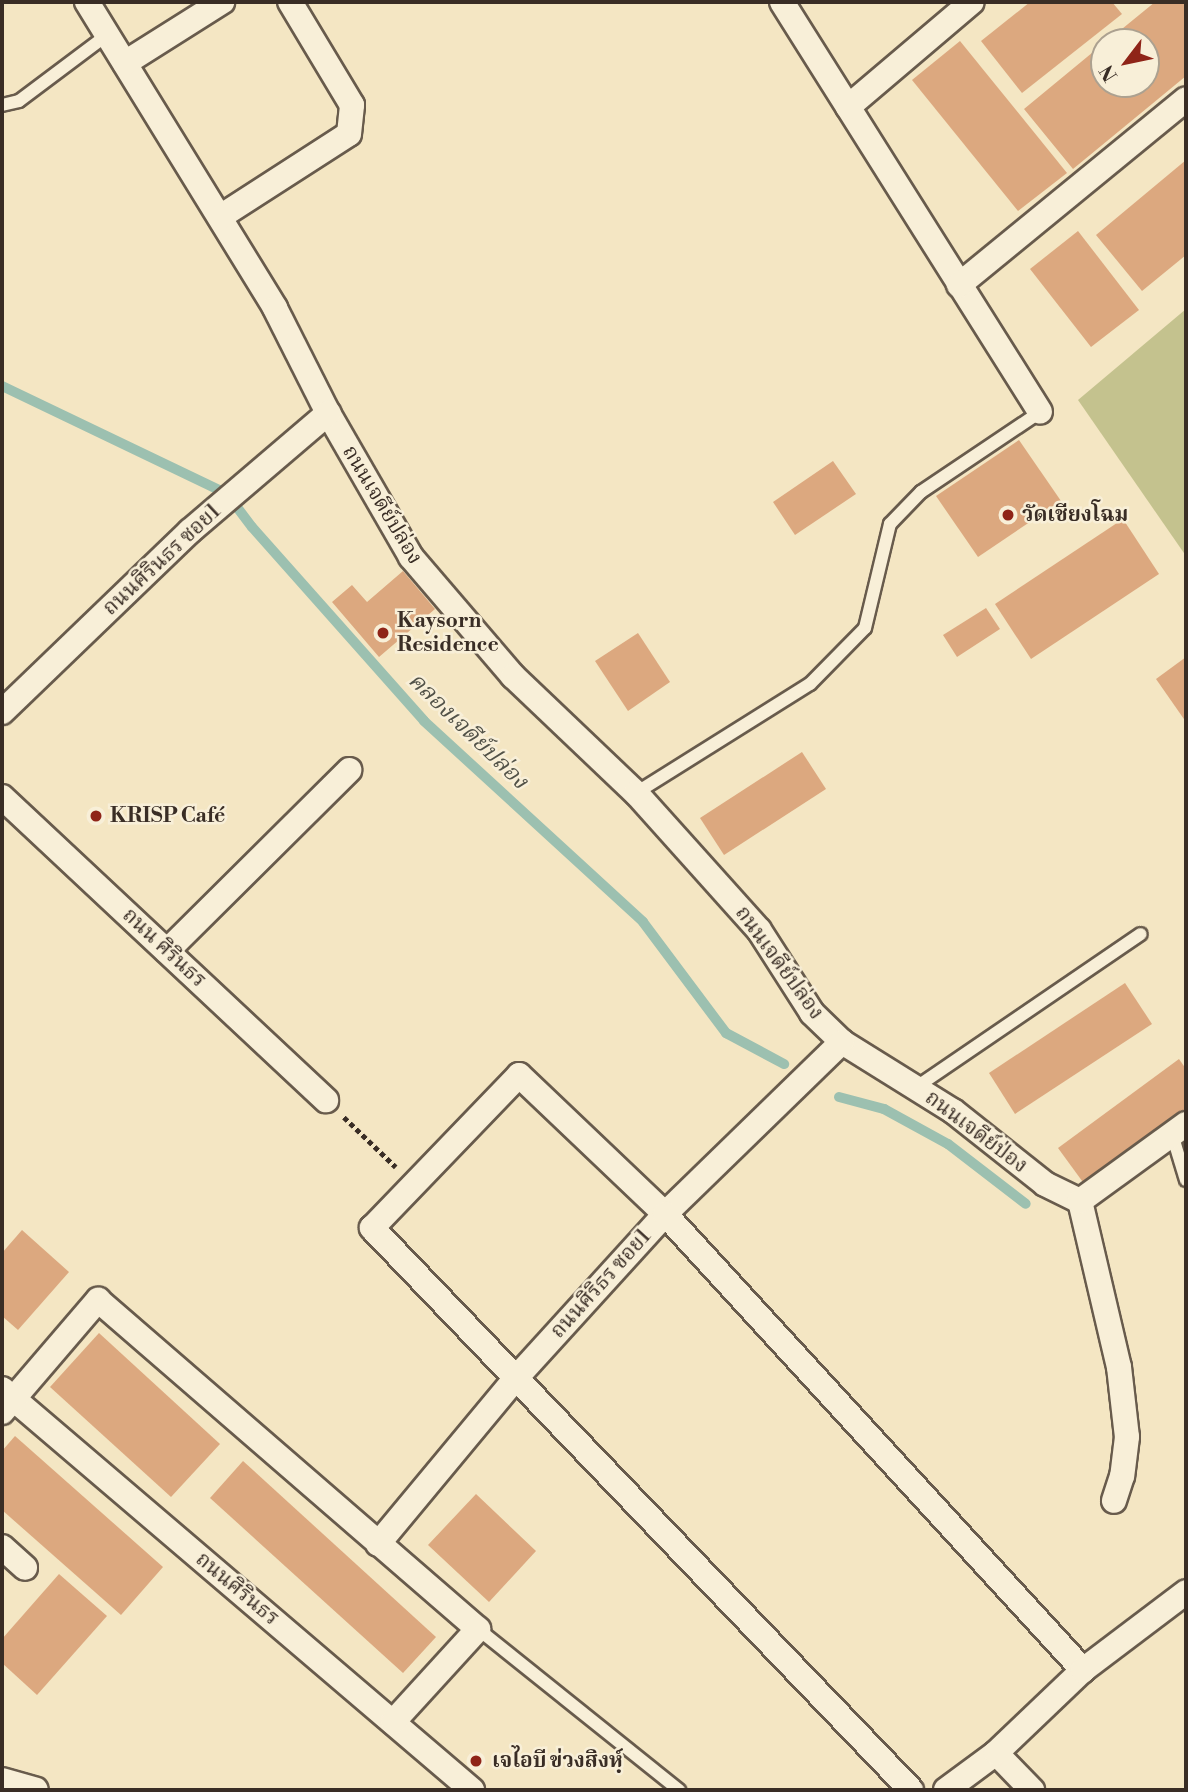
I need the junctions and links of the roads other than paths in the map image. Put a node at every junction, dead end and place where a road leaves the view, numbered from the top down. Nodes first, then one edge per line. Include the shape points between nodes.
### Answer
1 (87, 2) edge
2 (222, 2) edge
3 (290, 2) edge
4 (782, 2) edge
5 (972, 2) edge
6 (107, 35) junction
7 (125, 63) junction
8 (1186, 99) edge
9 (2, 105) edge
10 (848, 107) junction
11 (220, 217) junction
12 (958, 285) junction
13 (1040, 412) joint
14 (328, 413) junction
15 (2, 712) edge
16 (349, 770) dead end
17 (636, 793) junction
18 (2, 796) edge
19 (1141, 934) dead end
20 (167, 951) junction
21 (842, 1042) junction
22 (915, 1087) junction
23 (326, 1100) road end
24 (1179, 1129) edge
25 (1186, 1181) edge
26 (1080, 1200) junction
27 (665, 1214) junction
28 (516, 1378) junction
29 (6, 1400) edge
30 (1114, 1501) dead end
31 (378, 1544) junction
32 (2, 1547) edge
33 (25, 1568) dead end
34 (1186, 1592) edge
35 (478, 1629) junction
36 (1083, 1670) junction
37 (393, 1723) junction
38 (996, 1753) junction
39 (2, 1780) edge
40 (459, 1786) edge
41 (36, 1790) edge
42 (678, 1790) edge
43 (911, 1790) edge
44 (946, 1790) edge
45 (1032, 1790) edge

1 - 6 street, ถนนเจดีย์ปล่อง
2 - 7 street
3 - 11 street via 352,105 349,134
4 - 10 street
5 - 10 street
6 - 7 street, ถนนเจดีย์ปล่อง
6 - 9 lane via 19,102
7 - 11 street, ถนนเจดีย์ปล่อง
8 - 12 street
10 - 12 street
11 - 14 street, ถนนเจดีย์ปล่อง via 275,307
12 - 13 street
13 - 17 lane via 921,492 890,524 865,628 810,684
14 - 15 street, ถนนศิรินธร ซอย1 via 213,511
14 - 17 street, ถนนเจดีย์ปล่อง via 411,557 513,676
16 - 20 street
17 - 21 street, ถนนเจดีย์ปล่อง via 759,930 813,1013
18 - 20 street, ถนน ศิรินธร
19 - 22 lane
20 - 23 street, ถนน ศิรินธร
21 - 22 street, ถนนเจดีย์ป่อง
21 - 27 street, ถนนศิริธร ซอย1
22 - 26 street, ถนนเจดีย์ป่อง via 1045,1184
24 - 25 lane
24 - 26 street
26 - 30 street via 1119,1367 1127,1437
27 - 28 street, ถนนศิริธร ซอย1
27 - 28 street via 519,1076 372,1228
27 - 36 street
28 - 31 street, ถนนศิริธร ซอย1
28 - 43 street
29 - 31 street via 98,1300
29 - 37 street, ถนนศิรินธร
31 - 35 street
32 - 33 street
34 - 36 street
35 - 37 street
35 - 42 lane
36 - 38 street
37 - 40 street, ถนนศิรินธร
38 - 44 street
38 - 45 street
39 - 41 street

